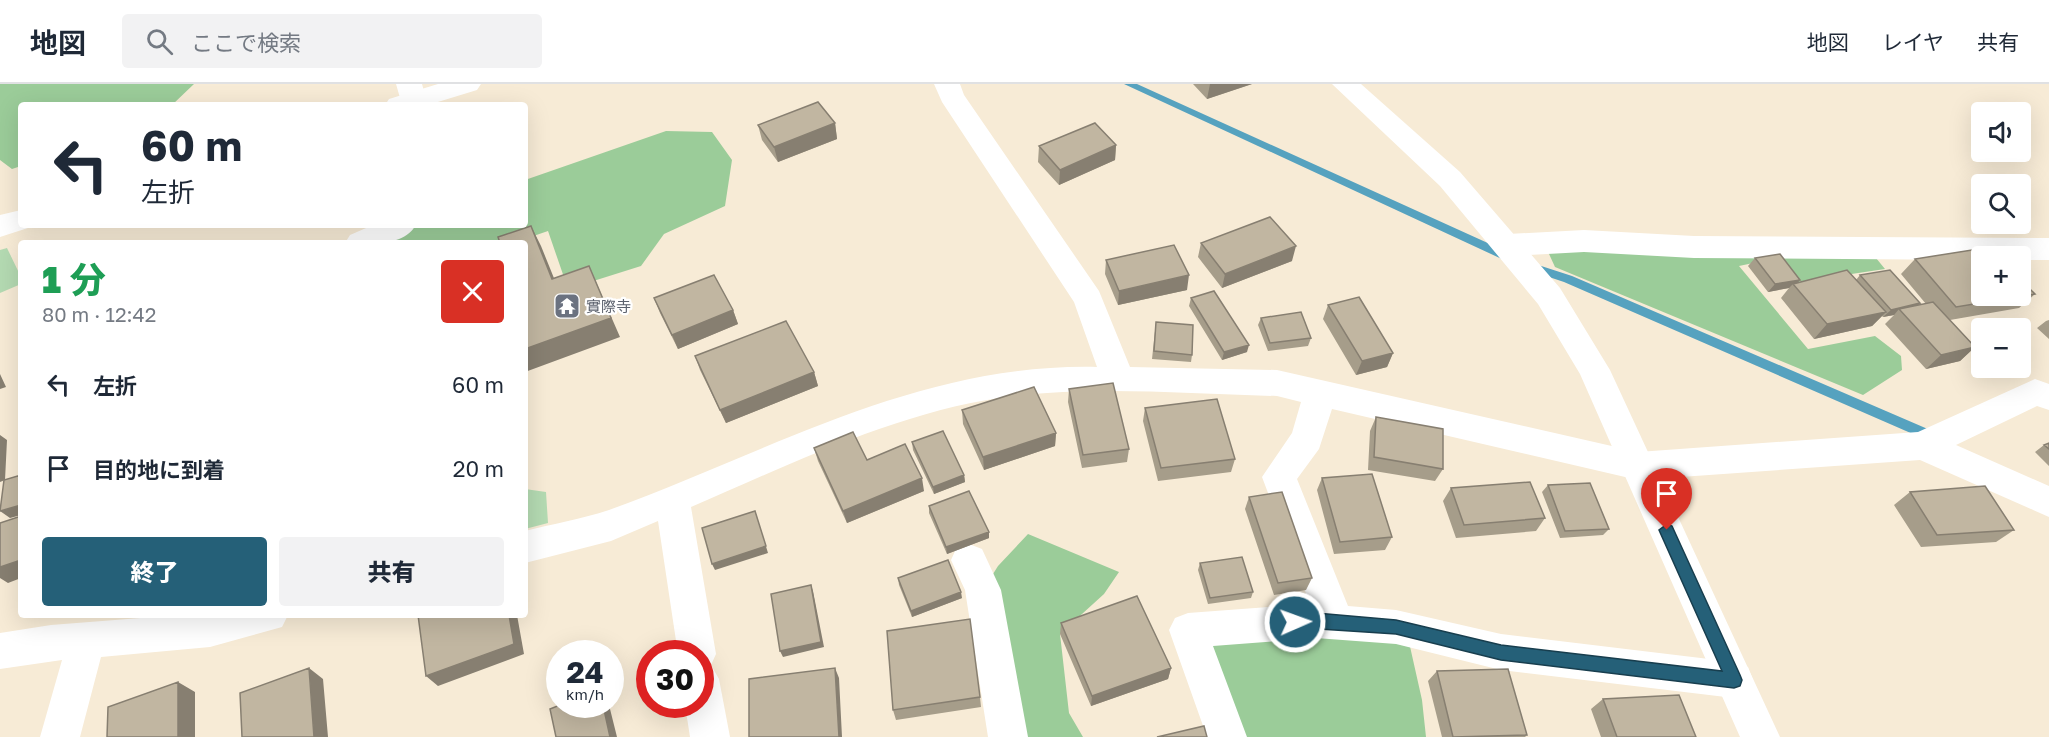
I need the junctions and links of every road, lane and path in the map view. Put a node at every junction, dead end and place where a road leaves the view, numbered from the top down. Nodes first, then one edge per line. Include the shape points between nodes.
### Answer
1 (468, 84) edge
2 (947, 84) edge
3 (1345, 84) edge
4 (409, 99) edge
5 (18, 221) edge
6 (0, 226) edge
7 (394, 228) edge
8 (367, 240) edge
9 (1508, 245) junction
10 (2049, 249) edge
11 (1118, 379) junction
12 (1320, 393) junction
13 (2049, 396) edge
14 (1922, 446) junction
15 (1638, 466) junction
16 (672, 499) junction
17 (2049, 502) edge
18 (528, 546) edge
19 (969, 560) dead end
20 (247, 618) edge
21 (1336, 622) junction
22 (211, 623) edge
23 (86, 640) junction
24 (695, 640) edge
25 (0, 651) edge
26 (1734, 680) junction
27 (707, 718) edge
28 (60, 737) edge
29 (710, 737) edge
30 (1008, 737) edge
31 (1227, 737) edge
32 (1760, 737) edge

1 - 4 main road
2 - 11 main road via 951,96 1088,299
3 - 9 main road via 1450,179
5 - 6 main road
7 - 8 main road
9 - 10 main road via 1584,241 1694,247
9 - 15 main road via 1549,296 1594,370
11 - 12 main road via 1277,383
11 - 16 main road via 998,385 909,405
12 - 15 main road
12 - 21 main road via 1307,439 1278,477
13 - 14 main road via 2036,392
14 - 15 main road
14 - 17 main road
15 - 26 main road
16 - 18 main road via 611,525
16 - 24 main road
19 - 30 main road via 983,590
20 - 22 main road
21 - 26 main road via 1396,627 1501,652
21 - 31 main road via 1188,630
22 - 23 main road
23 - 25 main road
23 - 28 main road
26 - 32 main road
27 - 29 main road

